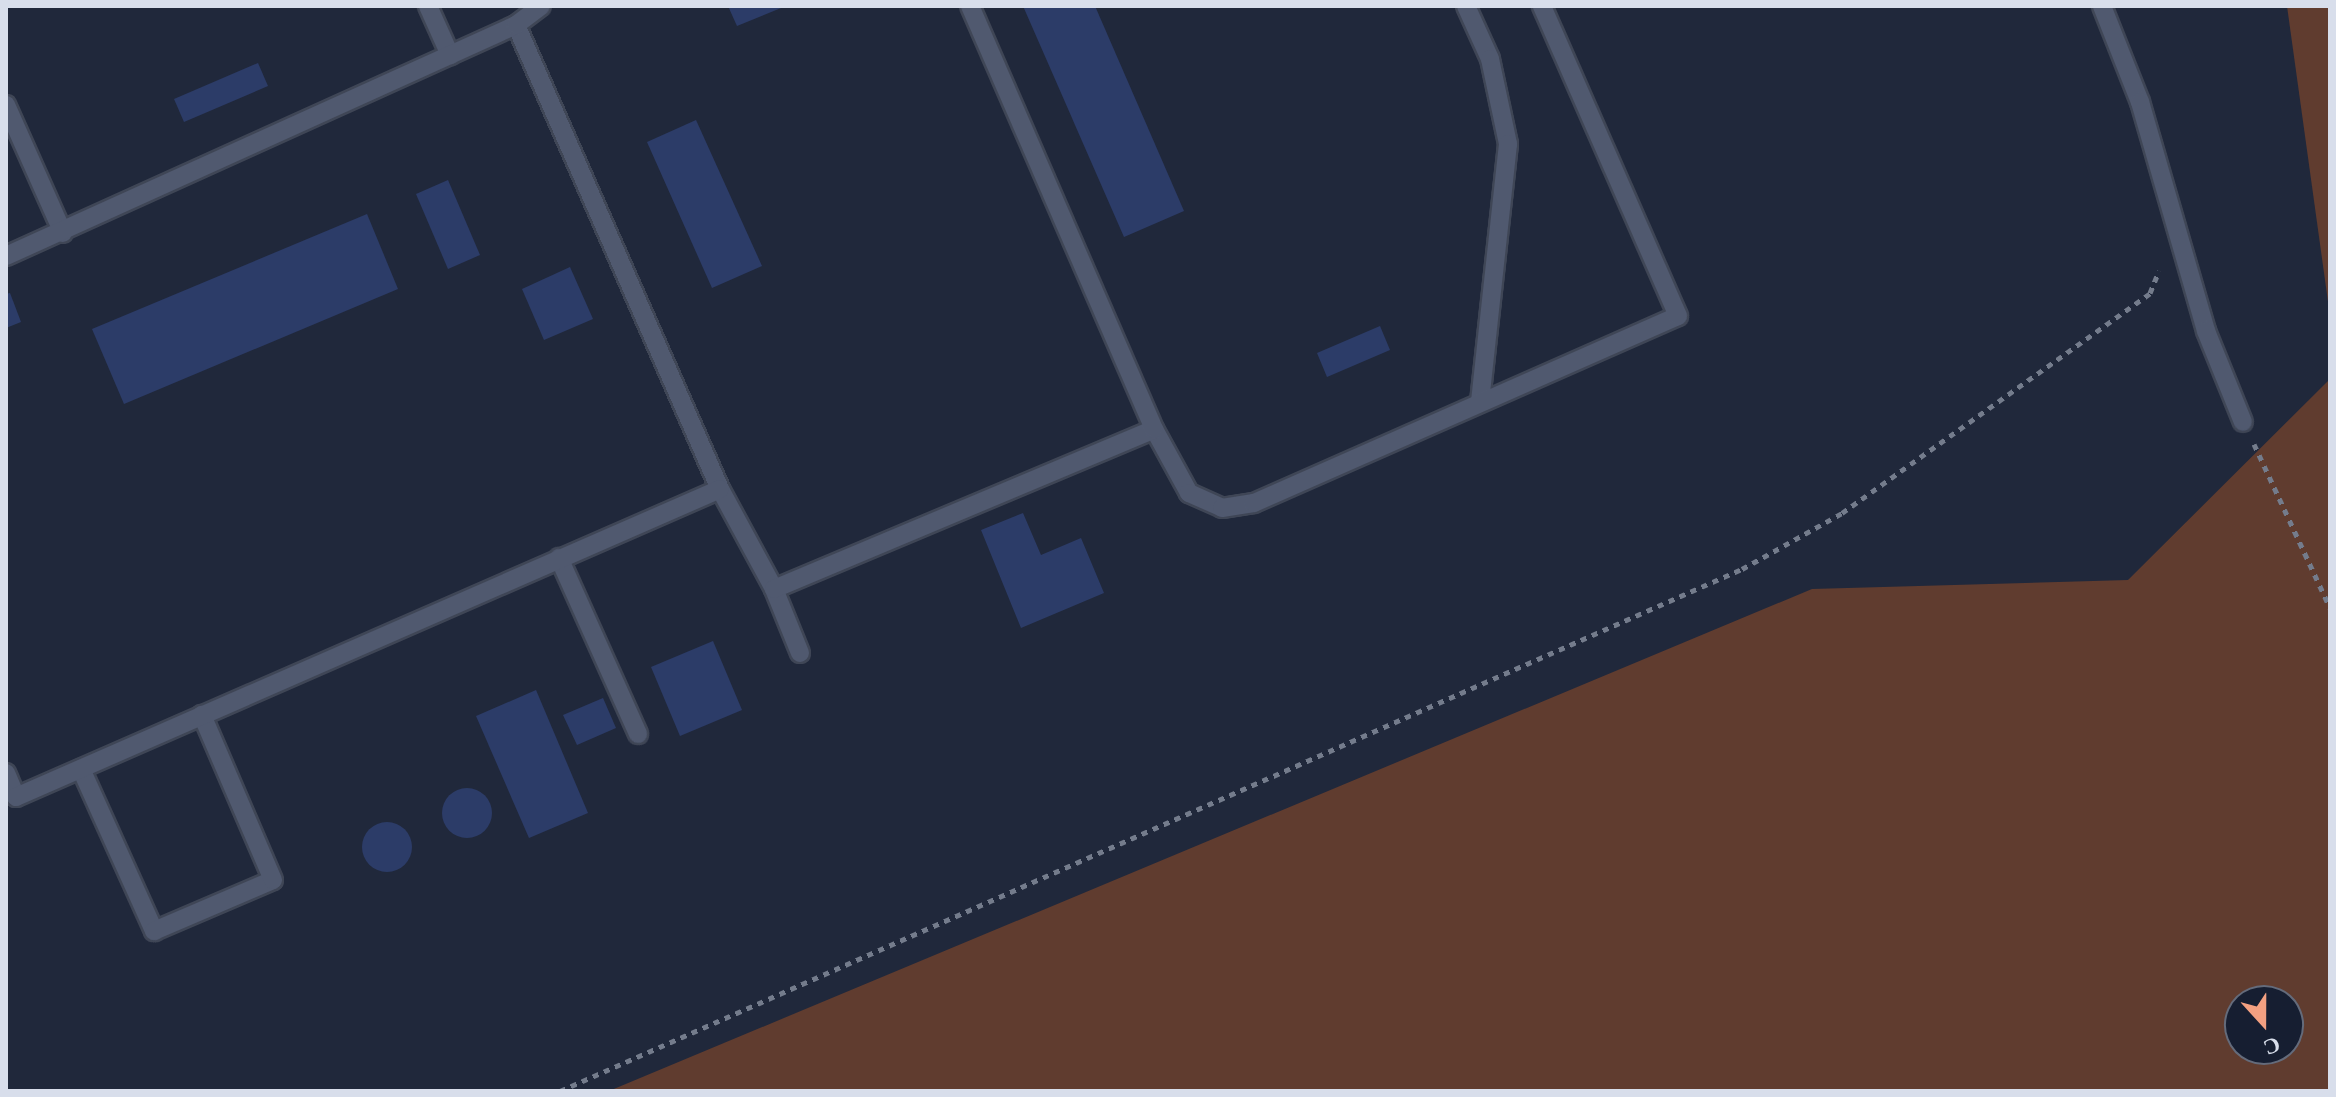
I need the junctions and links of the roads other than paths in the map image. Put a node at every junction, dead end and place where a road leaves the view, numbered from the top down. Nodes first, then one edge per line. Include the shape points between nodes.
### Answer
1 (428, 6) edge
2 (541, 6) edge
3 (970, 6) edge
4 (1466, 6) edge
5 (1542, 6) edge
6 (2102, 6) edge
7 (516, 25) junction
8 (450, 55) junction
9 (6, 105) edge
10 (63, 233) junction
11 (6, 256) edge
12 (1480, 401) junction
13 (2243, 422) road end
14 (1154, 429) junction
15 (720, 489) junction
16 (559, 558) junction
17 (774, 589) junction
18 (800, 653) dead end
19 (202, 715) junction
20 (638, 734) dead end
21 (81, 769) junction
22 (6, 773) edge

1 - 8 lane
2 - 7 lane
3 - 14 lane
4 - 12 lane via 1490,59 1508,144
5 - 12 lane via 1678,316
6 - 13 lane via 2140,102 2206,331
7 - 8 lane
7 - 15 lane
8 - 10 lane
9 - 10 lane
10 - 11 lane
12 - 14 lane via 1254,503 1222,508 1189,493
14 - 17 lane
15 - 16 lane
15 - 17 lane
16 - 19 lane
16 - 20 lane
17 - 18 lane
19 - 21 lane
19 - 21 lane via 273,880 154,931
21 - 22 lane via 16,797

